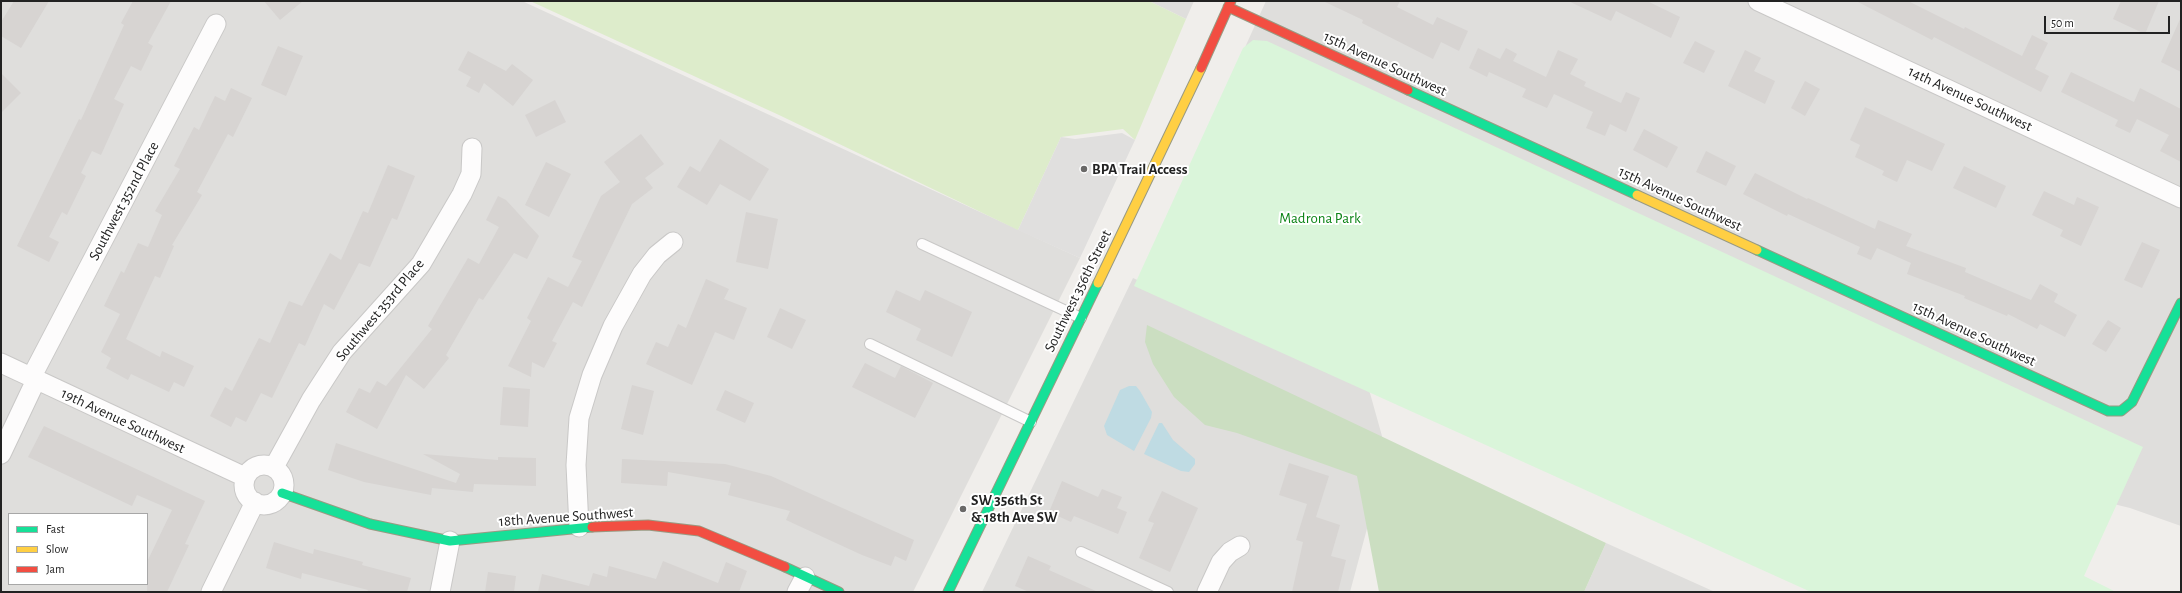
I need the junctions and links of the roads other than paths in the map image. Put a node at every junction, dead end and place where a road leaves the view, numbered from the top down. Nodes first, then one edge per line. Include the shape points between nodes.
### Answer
1 (1758, 1) edge
2 (1229, 4) edge
3 (216, 24) dead end
4 (472, 148) dead end
5 (2181, 198) edge
6 (673, 242) dead end
7 (922, 244) dead end
8 (2181, 303) edge
9 (1081, 318) junction
10 (870, 344) dead end
11 (1, 363) edge
12 (34, 379) junction
13 (1031, 422) junction
14 (1, 454) edge
15 (274, 467) junction
16 (245, 477) junction
17 (282, 493) junction
18 (255, 502) junction
19 (579, 527) junction
20 (450, 541) junction
21 (1240, 546) dead end
22 (1081, 552) dead end
23 (801, 585) edge
24 (211, 592) edge
25 (440, 592) edge
26 (839, 592) edge
27 (948, 592) edge
28 (1168, 592) edge
29 (1207, 592) edge

1 - 5 street, 14th Avenue Southwest
2 - 8 street, 15th Avenue Southwest via 2108,411 2121,411 2132,402
2 - 9 street, Southwest 356th Street via 1167,141
3 - 12 street, Southwest 352nd Place
4 - 15 street, Southwest 353rd Place via 470,174 462,194 425,258 342,352 311,400
6 - 19 street via 642,274 613,326 592,375 579,418 576,466
7 - 9 lane
9 - 13 street, Southwest 356th Street
10 - 13 lane
11 - 12 street, 19th Avenue Southwest
12 - 14 street, Southwest 352nd Place
12 - 16 street, 19th Avenue Southwest
13 - 27 street, Southwest 356th Street
15 - 16 street via 257,466
15 - 17 street via 283,478
16 - 18 street via 245,492
17 - 18 street via 268,504
17 - 20 street via 364,522
18 - 24 street
19 - 20 street, 18th Avenue Southwest
19 - 23 street, 18th Avenue Southwest via 648,525 699,531 760,556
20 - 25 street
21 - 29 street via 1221,562
22 - 28 lane
23 - 26 street, 18th Avenue Southwest

